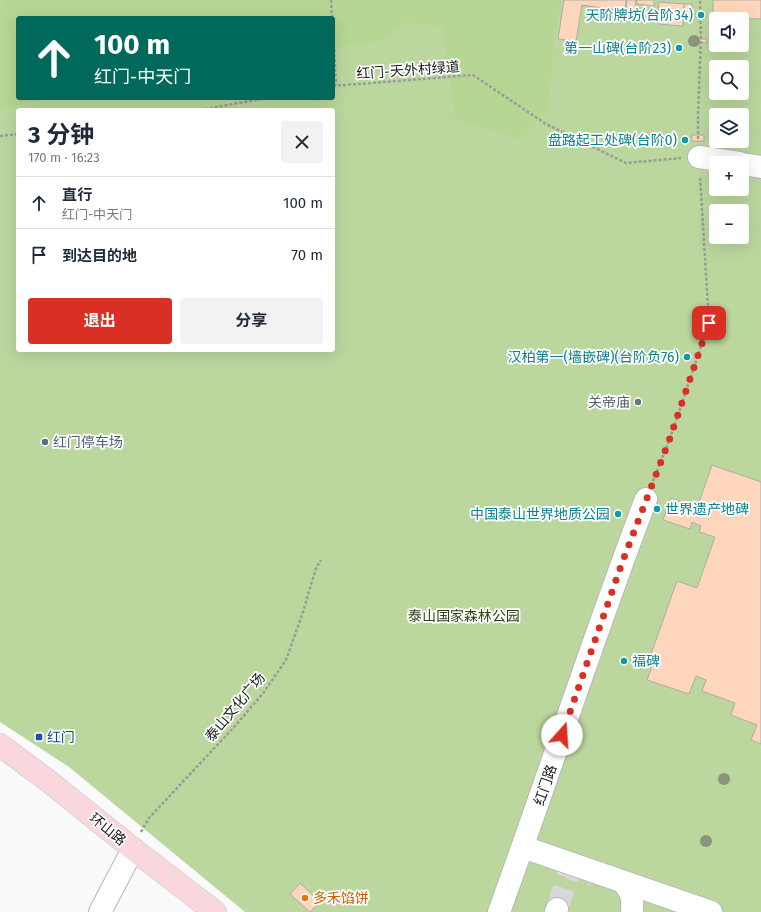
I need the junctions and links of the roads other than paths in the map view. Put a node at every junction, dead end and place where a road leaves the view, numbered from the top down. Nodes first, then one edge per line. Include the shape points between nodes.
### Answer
1 (699, 157) road end
2 (709, 158) edge
3 (749, 165) edge
4 (761, 167) edge
5 (646, 499) road end
6 (0, 746) edge
7 (522, 847) junction
8 (133, 849) junction
9 (623, 882) junction
10 (100, 912) edge
11 (215, 912) edge
12 (498, 912) edge
13 (632, 912) edge
14 (711, 912) edge

1 - 2 street
3 - 4 street
5 - 7 street, 红门路
6 - 8 main road, 环山路
7 - 9 street
7 - 12 street, 红门路
8 - 10 street
8 - 11 main road, 环山路
9 - 13 street via 631,892
9 - 14 street

